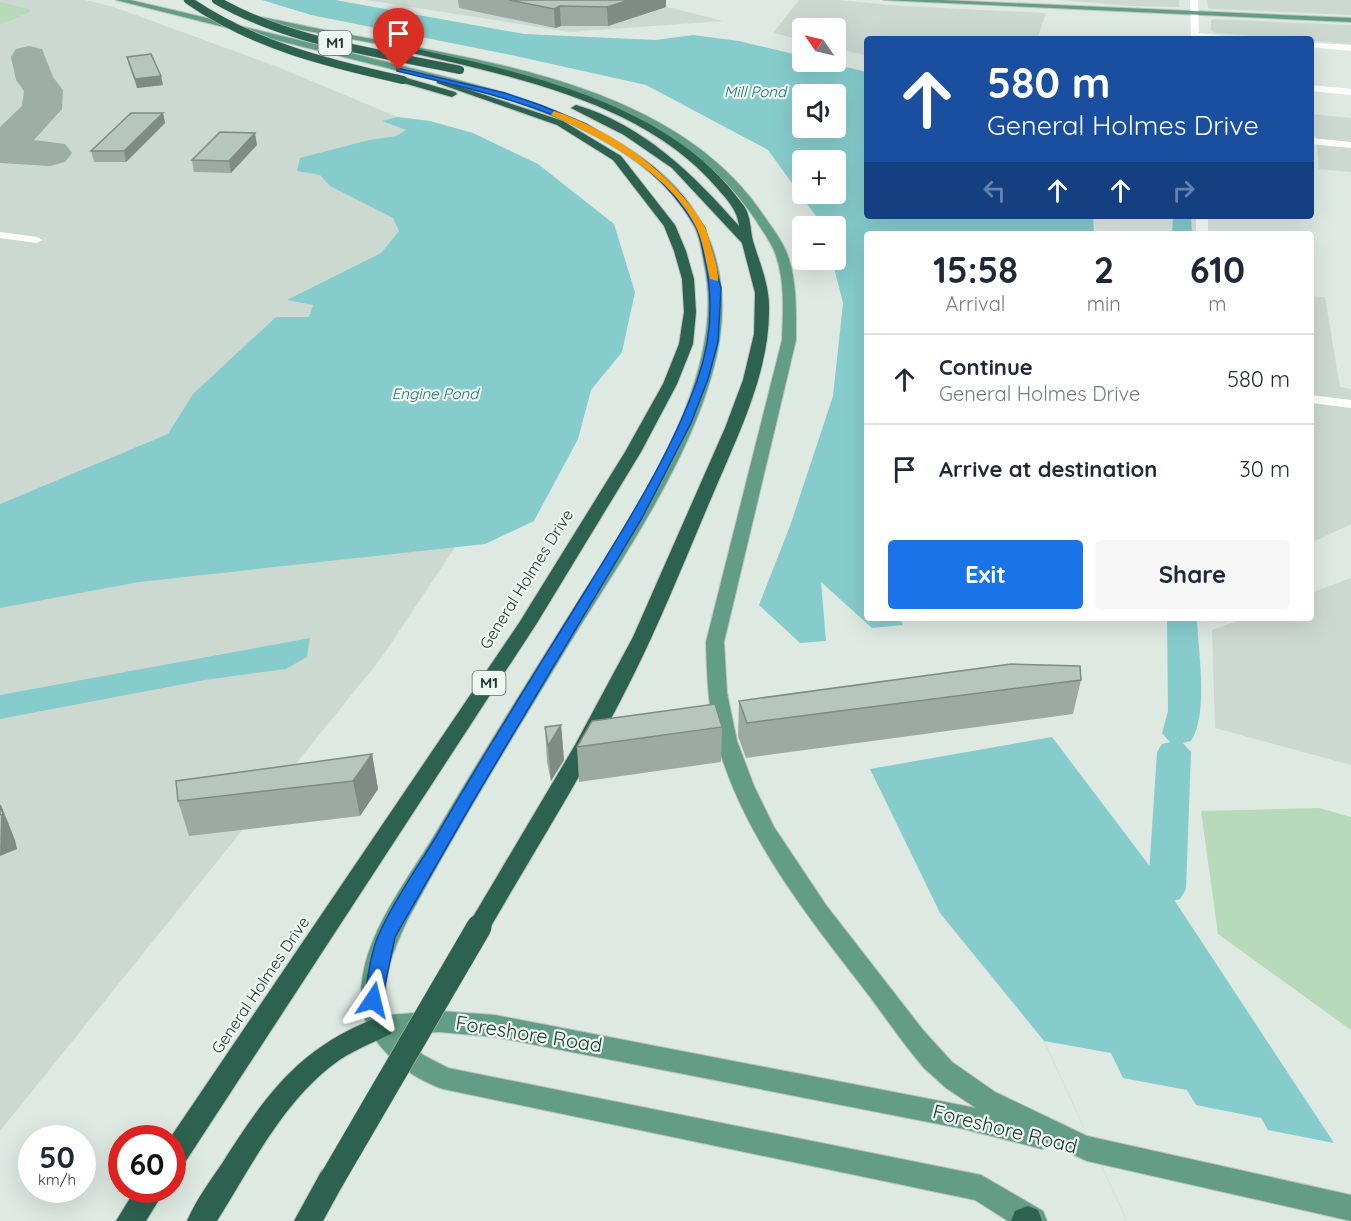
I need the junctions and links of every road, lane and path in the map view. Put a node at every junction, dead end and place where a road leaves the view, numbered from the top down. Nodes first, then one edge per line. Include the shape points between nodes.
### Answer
1 (120, 0) edge
2 (174, 0) edge
3 (188, 0) edge
4 (216, 0) edge
5 (888, 0) edge
6 (1194, 0) edge
7 (1194, 13) junction
8 (1351, 20) edge
9 (1195, 36) edge
10 (385, 44) junction
11 (1314, 45) edge
12 (1351, 48) edge
13 (440, 81) junction
14 (1314, 88) edge
15 (1351, 92) edge
16 (551, 132) dead end
17 (1314, 141) edge
18 (1351, 145) edge
19 (607, 165) dead end
20 (634, 182) junction
21 (0, 235) edge
22 (37, 240) dead end
23 (746, 240) junction
24 (1314, 399) edge
25 (1351, 404) edge
26 (382, 1027) junction
27 (186, 1137) edge
28 (1087, 1149) junction
29 (143, 1203) edge
30 (1351, 1208) edge
31 (130, 1221) edge
32 (201, 1221) edge
33 (308, 1221) edge
34 (1029, 1221) edge

1 - 13 main road
2 - 10 main road, M1
3 - 16 highway, M1, bridge via 217,20 272,45 489,106
4 - 23 highway, M1, bridge via 290,32 460,70 543,94 623,131 684,173
5 - 7 main road
6 - 7 street
7 - 8 main road
7 - 9 street
10 - 23 highway, M1 via 517,75 638,123 685,153 726,191 743,212
10 - 28 main road via 523,72 618,105 691,148 720,171 746,196 780,247 789,290 789,340 715,642 714,681 729,754 760,822 805,897 883,994 927,1057 992,1104
11 - 12 street
13 - 20 highway, General Holmes Drive via 560,123 616,158
13 - 26 main road via 537,106 583,126 651,170 681,198 702,229 717,288 713,342 685,423 636,518 387,936 373,1000
14 - 15 street
17 - 18 street
19 - 20 highway, M1
20 - 27 highway, General Holmes Drive / M1 via 669,225 688,279 690,312 686,344 670,384 528,623
21 - 22 street
23 - 33 highway, M1, bridge via 759,274 763,314 748,380 709,484 619,684
24 - 25 street
26 - 28 main road, Foreshore Road via 439,1019 495,1026 964,1117
26 - 32 highway via 340,1047 308,1070 272,1113
26 - 34 main road via 411,1060 443,1078 981,1188
28 - 30 main road, Foreshore Road
29 - 31 highway

